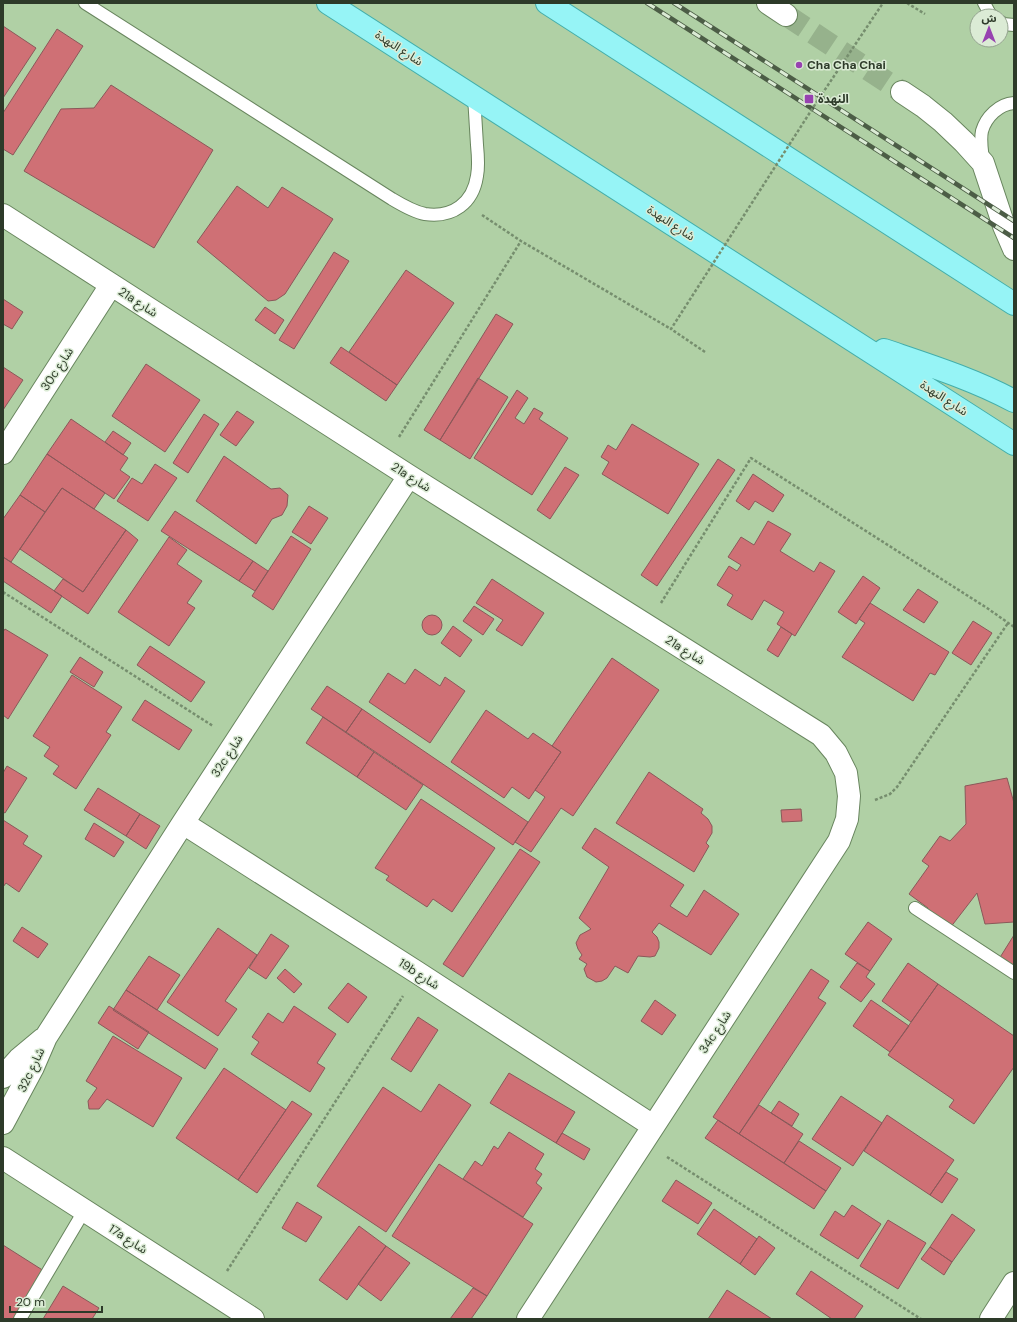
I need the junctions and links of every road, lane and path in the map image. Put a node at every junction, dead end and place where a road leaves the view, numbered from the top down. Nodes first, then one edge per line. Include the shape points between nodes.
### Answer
1 (85, 3) edge
2 (328, 3) edge
3 (546, 3) edge
4 (768, 3) edge
5 (883, 3) edge
6 (907, 3) edge
7 (925, 14) dead end
8 (786, 15) tunnel mouth
9 (902, 92) tunnel mouth
10 (474, 96) junction
11 (1014, 103) edge
12 (983, 163) junction
13 (465, 204) junction
14 (3, 216) edge
15 (521, 241) junction
16 (1014, 249) edge
17 (111, 285) junction
18 (1014, 304) edge
19 (671, 329) junction
20 (853, 339) junction
21 (705, 352) dead end
22 (1014, 400) edge
23 (1014, 444) edge
24 (3, 453) edge
25 (384, 460) junction
26 (409, 476) junction
27 (3, 592) edge
28 (1008, 623) junction
29 (647, 626) junction
30 (1014, 627) edge
31 (821, 735) joint
32 (236, 741) junction
33 (849, 796) junction
34 (183, 823) junction
35 (915, 908) dead end
36 (418, 973) junction
37 (1014, 973) edge
38 (46, 1037) junction
39 (3, 1077) edge
40 (3, 1123) edge
41 (648, 1134) junction
42 (3, 1158) edge
43 (84, 1211) junction
44 (1014, 1283) edge
45 (212, 1293) junction
46 (20, 1319) edge
47 (253, 1319) edge
48 (528, 1319) edge
49 (921, 1319) edge
50 (991, 1319) edge

1 - 13 lane via 408,208 424,214 440,214 453,211
2 - 10 main road, شارع النهدة
3 - 18 main road
4 - 8 street
5 - 19 path, bridge
6 - 7 path
9 - 12 street via 943,122
10 - 13 lane via 478,176
10 - 20 main road, شارع النهدة
11 - 12 lane via 991,114 982,131
12 - 16 street
13 - 15 path
14 - 17 street, 21a شارع
15 - 19 path
15 - 25 path
17 - 24 street, 30c شارع
17 - 25 street, 21a شارع
19 - 21 path, bridge
20 - 22 main road via 941,370
20 - 23 main road, شارع النهدة
25 - 26 street, 21a شارع
26 - 29 street, 21a شارع
26 - 32 street, 32c شارع
27 - 32 path
28 - 29 path via 751,458
28 - 30 path
28 - 33 path via 897,787 890,794 872,800
29 - 31 street, 21a شارع
31 - 33 street, 34c شارع via 836,753 846,774
32 - 34 street, 32c شارع
33 - 41 street, 34c شارع via 847,819 839,841
34 - 36 street, 19b شارع
34 - 38 street, 32c شارع
35 - 37 lane
36 - 41 street, 19b شارع
36 - 45 path
38 - 39 street, 32c شارع via 19,1059
38 - 40 street, 32c شارع via 34,1068
41 - 48 street, 34c شارع
41 - 49 path
42 - 43 street, 17a شارع
43 - 45 street, 17a شارع
43 - 46 lane
44 - 50 street
45 - 47 street, 17a شارع

